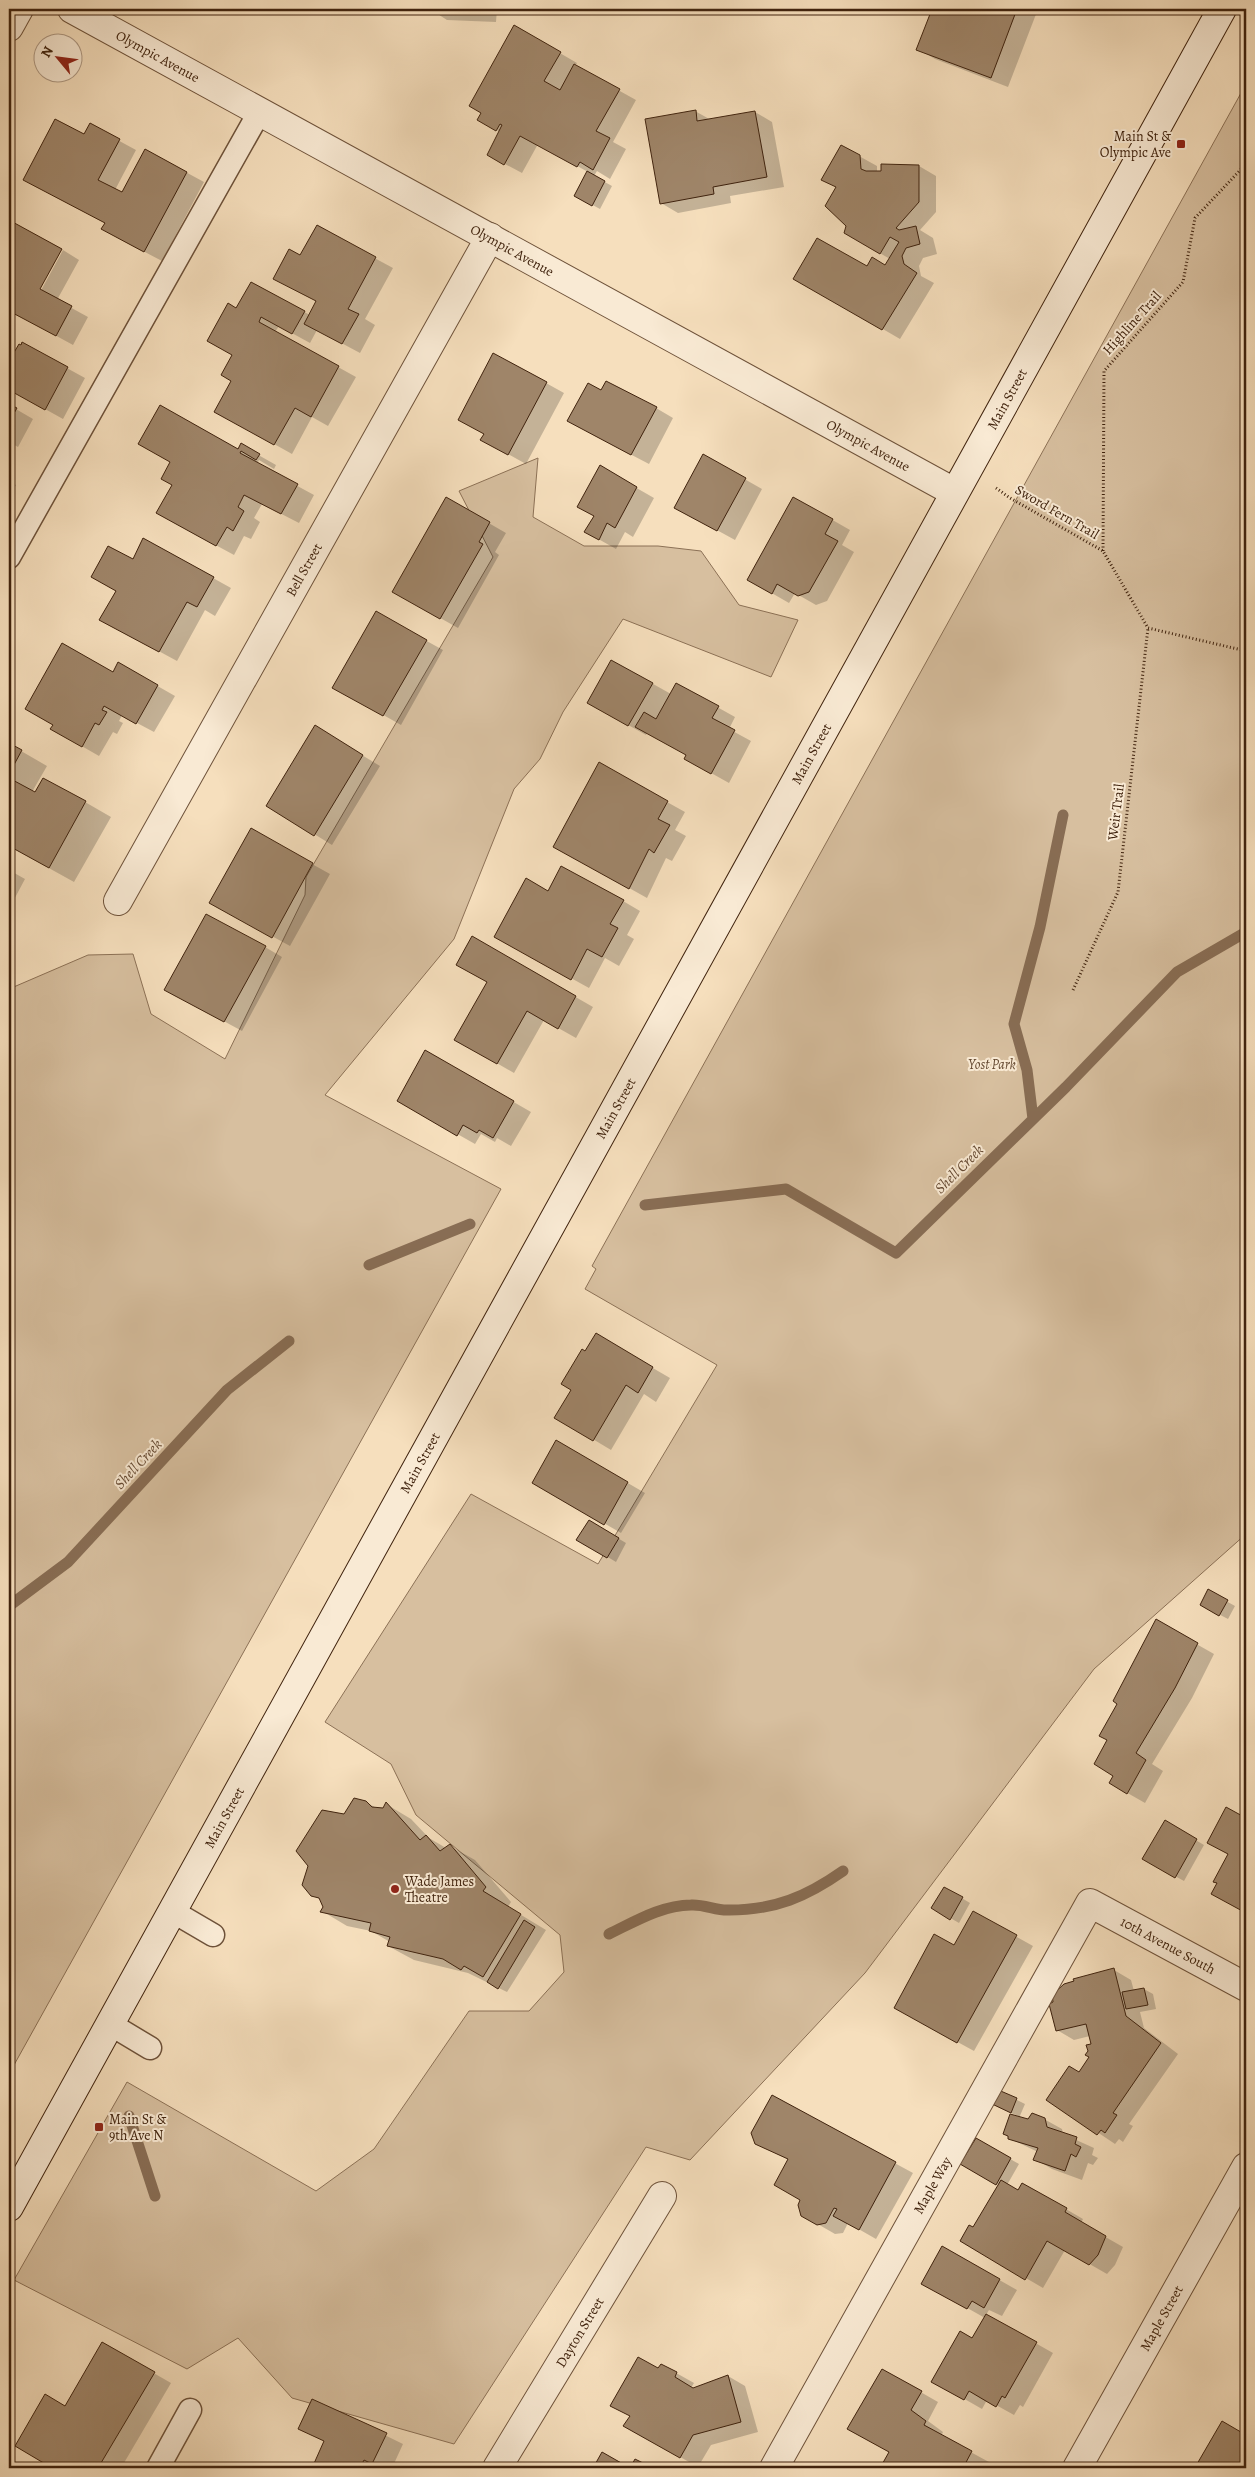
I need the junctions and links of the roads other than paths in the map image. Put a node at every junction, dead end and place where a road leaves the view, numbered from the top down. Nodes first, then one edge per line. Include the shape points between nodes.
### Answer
1 (19, 9) edge
2 (72, 9) edge
3 (1222, 9) edge
4 (9, 27) edge
5 (260, 111) junction
6 (490, 237) junction
7 (954, 492) junction
8 (9, 557) edge
9 (118, 901) dead end
10 (1090, 1903) joint
11 (172, 1912) junction
12 (213, 1935) dead end
13 (1246, 1987) edge
14 (110, 2024) junction
15 (150, 2048) dead end
16 (1246, 2166) edge
17 (662, 2196) dead end
18 (9, 2208) edge
19 (190, 2410) dead end
20 (158, 2468) edge
21 (497, 2468) edge
22 (774, 2468) edge
23 (1077, 2468) edge

1 - 4 street
2 - 5 street, Olympic Avenue
3 - 7 street, Main Street
5 - 6 street, Olympic Avenue
5 - 8 lane
6 - 7 street, Olympic Avenue
6 - 9 street, Bell Street
7 - 11 street, Main Street
10 - 13 street, 10th Avenue South
10 - 22 street, Maple Way
11 - 12 lane
11 - 14 street, Main Street
14 - 15 lane
14 - 18 street, Main Street
16 - 23 street, Maple Street
17 - 21 street, Dayton Street
19 - 20 lane

